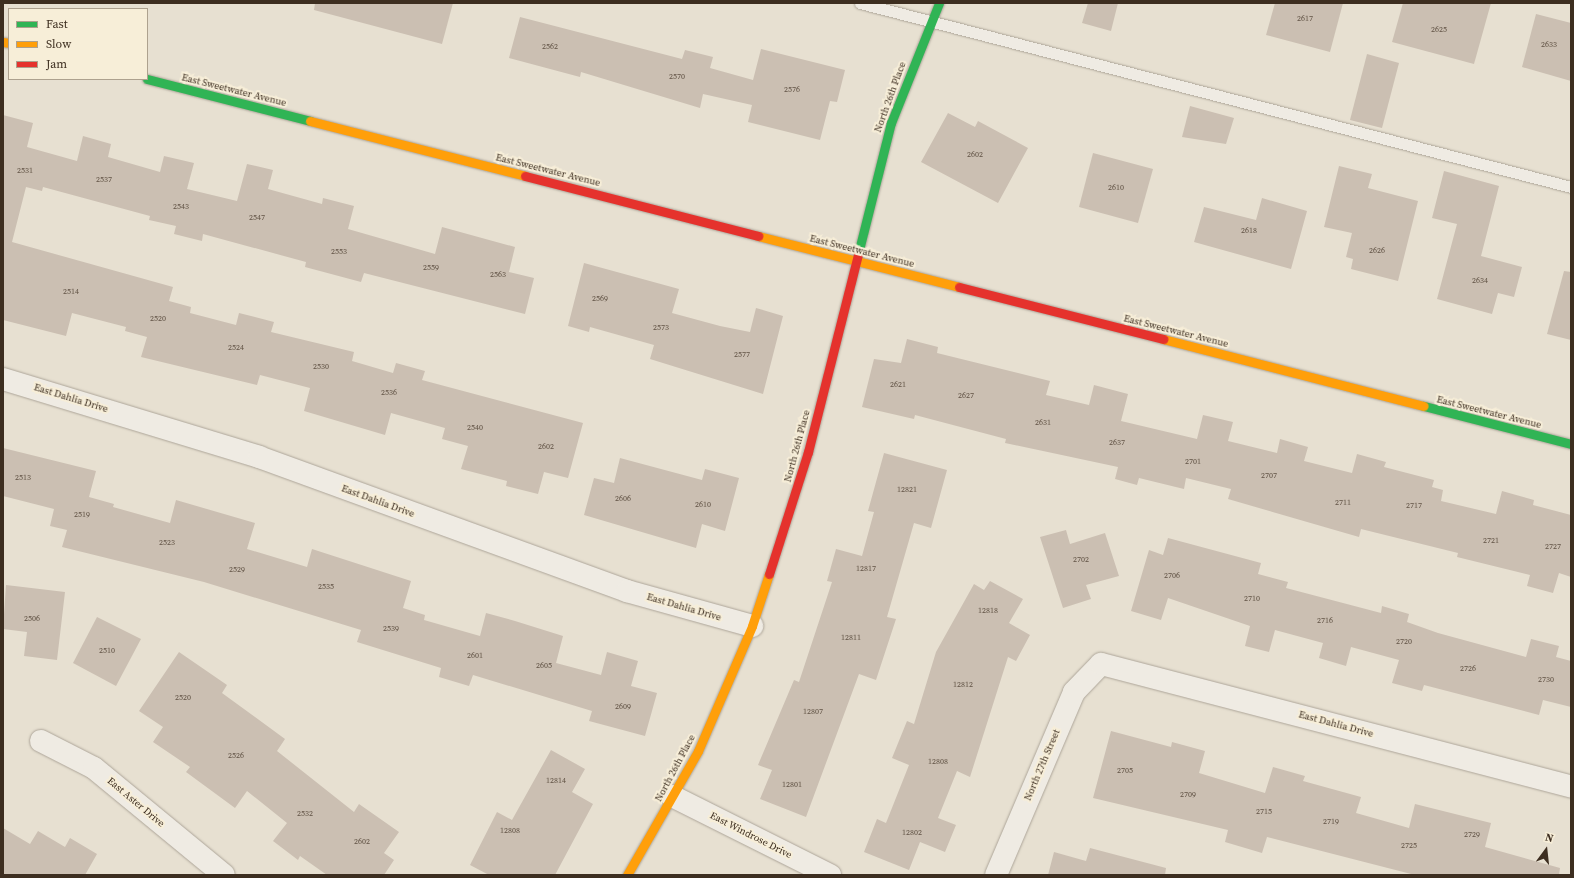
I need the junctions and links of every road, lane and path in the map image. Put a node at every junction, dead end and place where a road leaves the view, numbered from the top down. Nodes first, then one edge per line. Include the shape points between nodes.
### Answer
1 (860, 3) edge
2 (939, 3) edge
3 (930, 21) junction
4 (148, 79) edge
5 (1571, 187) edge
6 (856, 261) junction
7 (3, 379) edge
8 (1571, 444) edge
9 (752, 626) junction
10 (1101, 664) joint
11 (41, 741) dead end
12 (1571, 786) edge
13 (672, 796) junction
14 (224, 875) edge
15 (627, 875) edge
16 (830, 875) edge
17 (996, 875) edge

1 - 3 lane
2 - 3 street, North 26th Place
3 - 5 lane
3 - 6 street, North 26th Place via 891,123
4 - 6 street, East Sweetwater Avenue
6 - 8 street, East Sweetwater Avenue
6 - 9 street, North 26th Place via 808,452
7 - 9 street, East Dahlia Drive via 259,457 627,591
9 - 13 street, North 26th Place via 698,751
10 - 12 street, East Dahlia Drive
10 - 17 street, North 27th Street via 1074,692
11 - 14 street, East Aster Drive via 94,768
13 - 15 street, North 26th Place
13 - 16 street, East Windrose Drive

